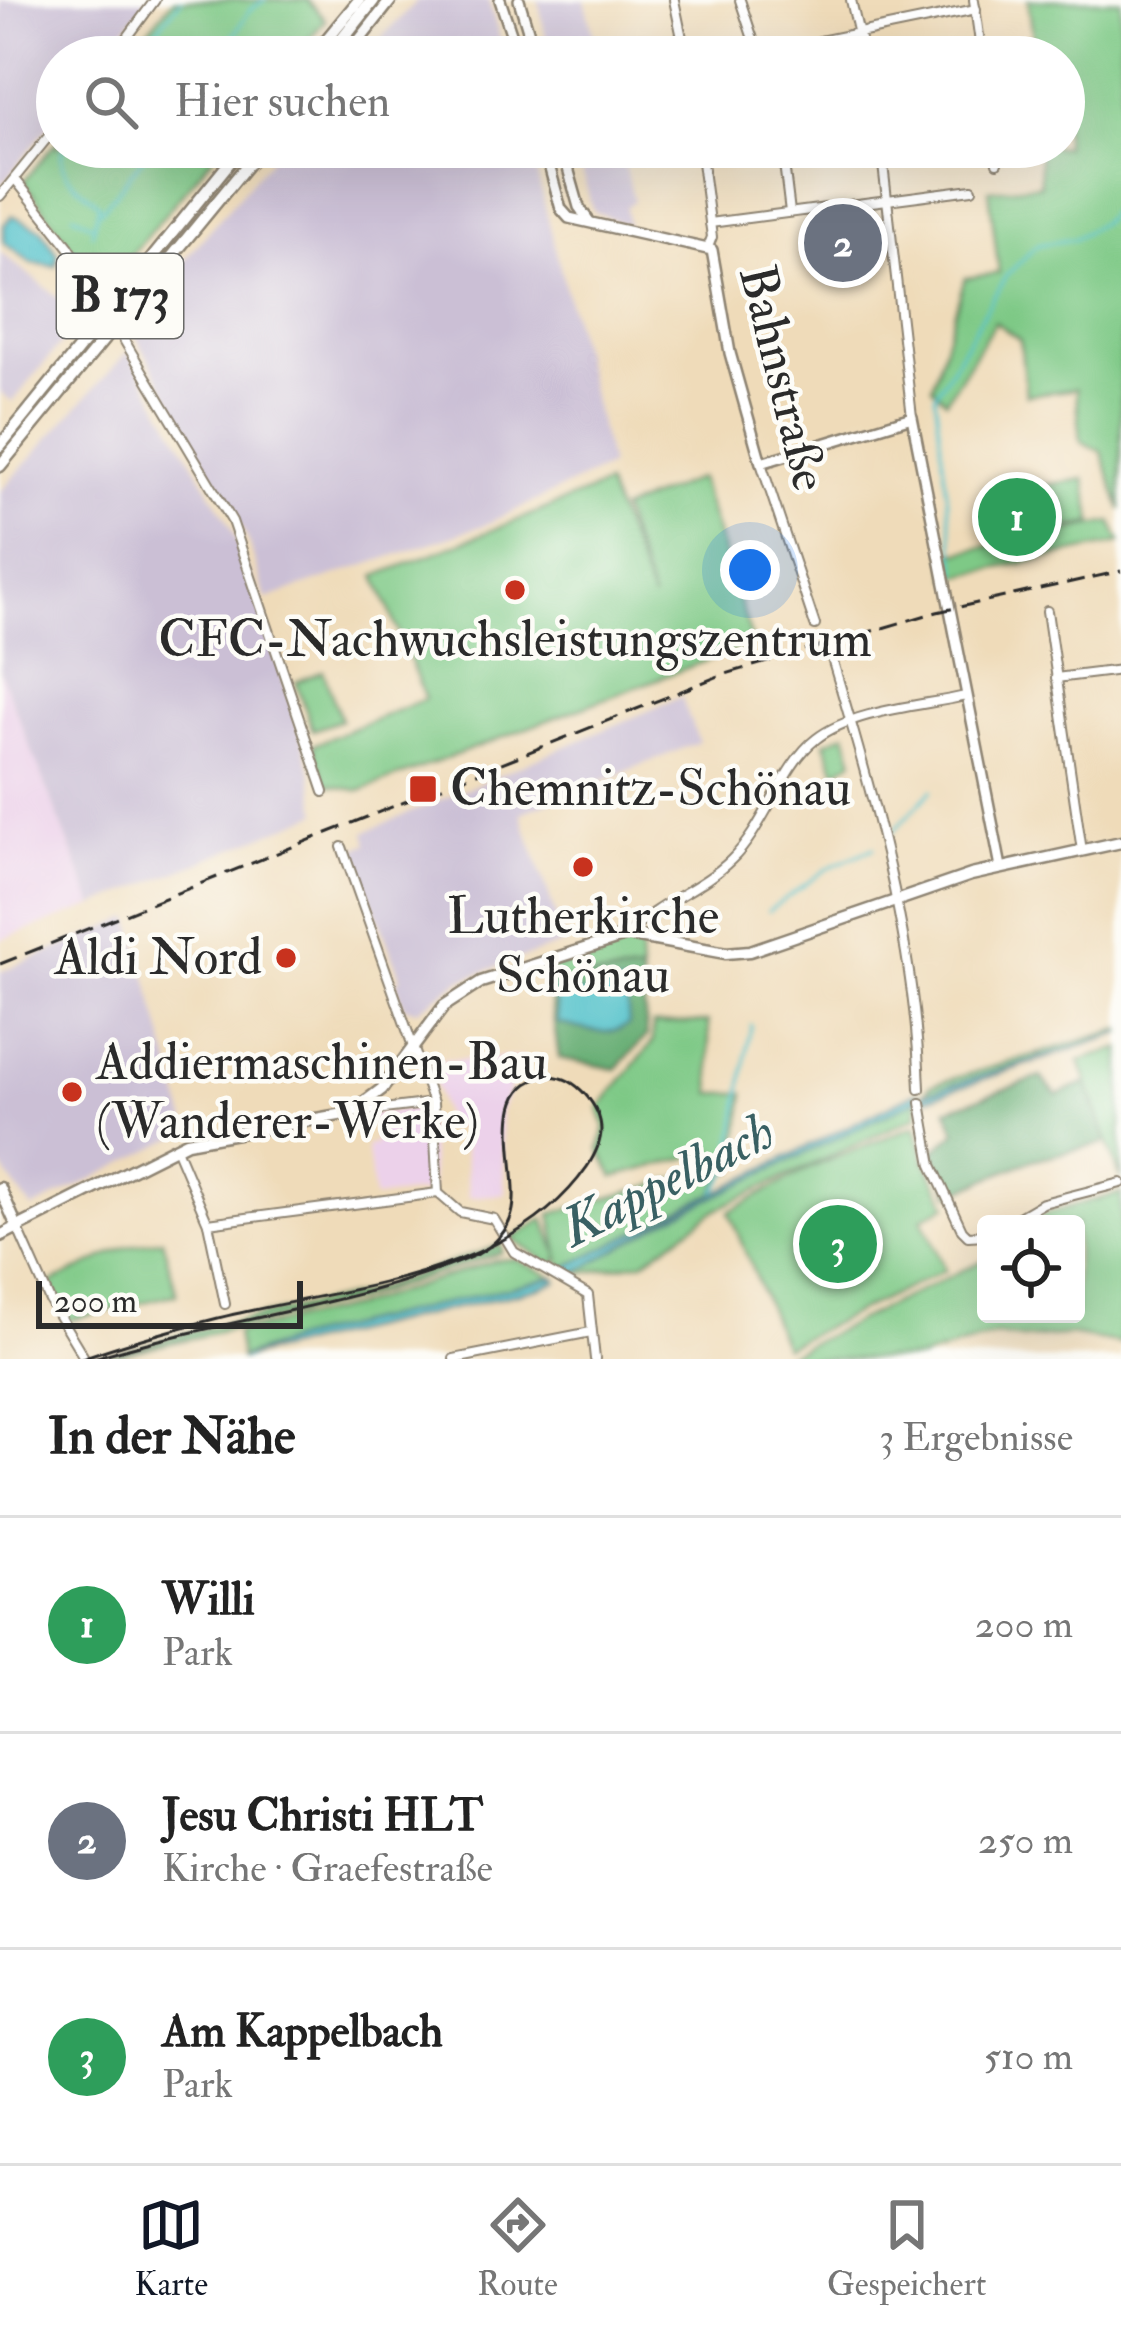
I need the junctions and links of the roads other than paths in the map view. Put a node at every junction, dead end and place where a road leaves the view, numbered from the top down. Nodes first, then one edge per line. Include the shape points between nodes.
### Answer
1 (155, 0) edge
2 (359, 0) edge
3 (374, 0) edge
4 (391, 0) edge
5 (500, 0) edge
6 (519, 0) edge
7 (674, 0) edge
8 (740, 0) edge
9 (851, 0) edge
10 (975, 4) edge
11 (859, 32) junction
12 (128, 36) edge
13 (329, 36) edge
14 (345, 36) edge
15 (363, 36) edge
16 (512, 36) edge
17 (530, 36) edge
18 (682, 36) edge
19 (751, 36) edge
20 (840, 36) edge
21 (860, 36) edge
22 (979, 36) edge
23 (36, 152) edge
24 (225, 168) edge
25 (245, 168) edge
26 (550, 168) edge
27 (568, 168) edge
28 (703, 168) edge
29 (785, 168) edge
30 (885, 168) edge
31 (15, 179) junction
32 (972, 188) dead end
33 (0, 195) edge
34 (891, 200) junction
35 (790, 212) junction
36 (594, 224) junction
37 (710, 224) junction
38 (708, 247) junction
39 (100, 298) tunnel mouth
40 (124, 340) tunnel mouth
41 (912, 417) junction
42 (0, 446) edge
43 (761, 464) junction
44 (0, 466) edge
45 (1048, 611) dead end
46 (815, 625) dead end
47 (830, 652) dead end
48 (1121, 670) edge
49 (1056, 678) junction
50 (966, 696) junction
51 (852, 723) junction
52 (324, 792) dead end
53 (1121, 842) edge
54 (342, 847) dead end
55 (1082, 850) junction
56 (1001, 867) junction
57 (896, 898) junction
58 (628, 935) junction
59 (413, 1044) junction
60 (920, 1089) dead end
61 (433, 1103) junction
62 (921, 1103) dead end
63 (350, 1113) junction
64 (176, 1148) junction
65 (1121, 1183) edge
66 (0, 1188) edge
67 (438, 1193) junction
68 (1022, 1215) edge
69 (208, 1223) junction
70 (18, 1229) junction
71 (0, 1236) edge
72 (977, 1236) edge
73 (225, 1304) dead end
74 (591, 1332) junction
75 (85, 1359) edge
76 (454, 1359) edge
77 (595, 1359) edge

1 - 12 street
2 - 13 main road
3 - 14 highway
4 - 15 main road
5 - 16 street
6 - 17 street
7 - 18 street
8 - 19 street
9 - 11 street
10 - 11 street
10 - 22 street
11 - 20 street
11 - 21 street
23 - 31 street
24 - 42 main road, B 173
25 - 44 main road, B 173
26 - 36 street via 563,214
27 - 36 street via 579,207
28 - 37 street, Bahnstraße
29 - 35 street
30 - 34 street
31 - 33 street
31 - 39 street
32 - 34 street
34 - 35 street
34 - 41 street
35 - 37 street
36 - 38 street
37 - 38 street, Bahnstraße
38 - 43 street, Bahnstraße
40 - 52 street via 232,520
41 - 43 street
41 - 50 street
43 - 46 street, Bahnstraße
45 - 49 street
47 - 51 street
48 - 49 street
49 - 55 street
50 - 51 street
50 - 56 street
51 - 57 street
51 - 58 street via 812,742 738,854 657,906
53 - 55 main road
54 - 59 street
55 - 56 main road
56 - 57 main road
57 - 58 main road via 751,951
57 - 60 street
58 - 59 main road via 481,982 444,1006
59 - 61 street
59 - 63 main road via 382,1089
61 - 63 street
61 - 67 street
62 - 72 street via 932,1165 962,1230
63 - 64 main road via 218,1133
64 - 69 street
64 - 70 main road
65 - 68 street
66 - 70 main road
67 - 69 street
67 - 74 street via 460,1212 494,1219 514,1252 574,1282 588,1295
69 - 73 street
70 - 71 main road
70 - 75 street
74 - 76 street
74 - 77 street

